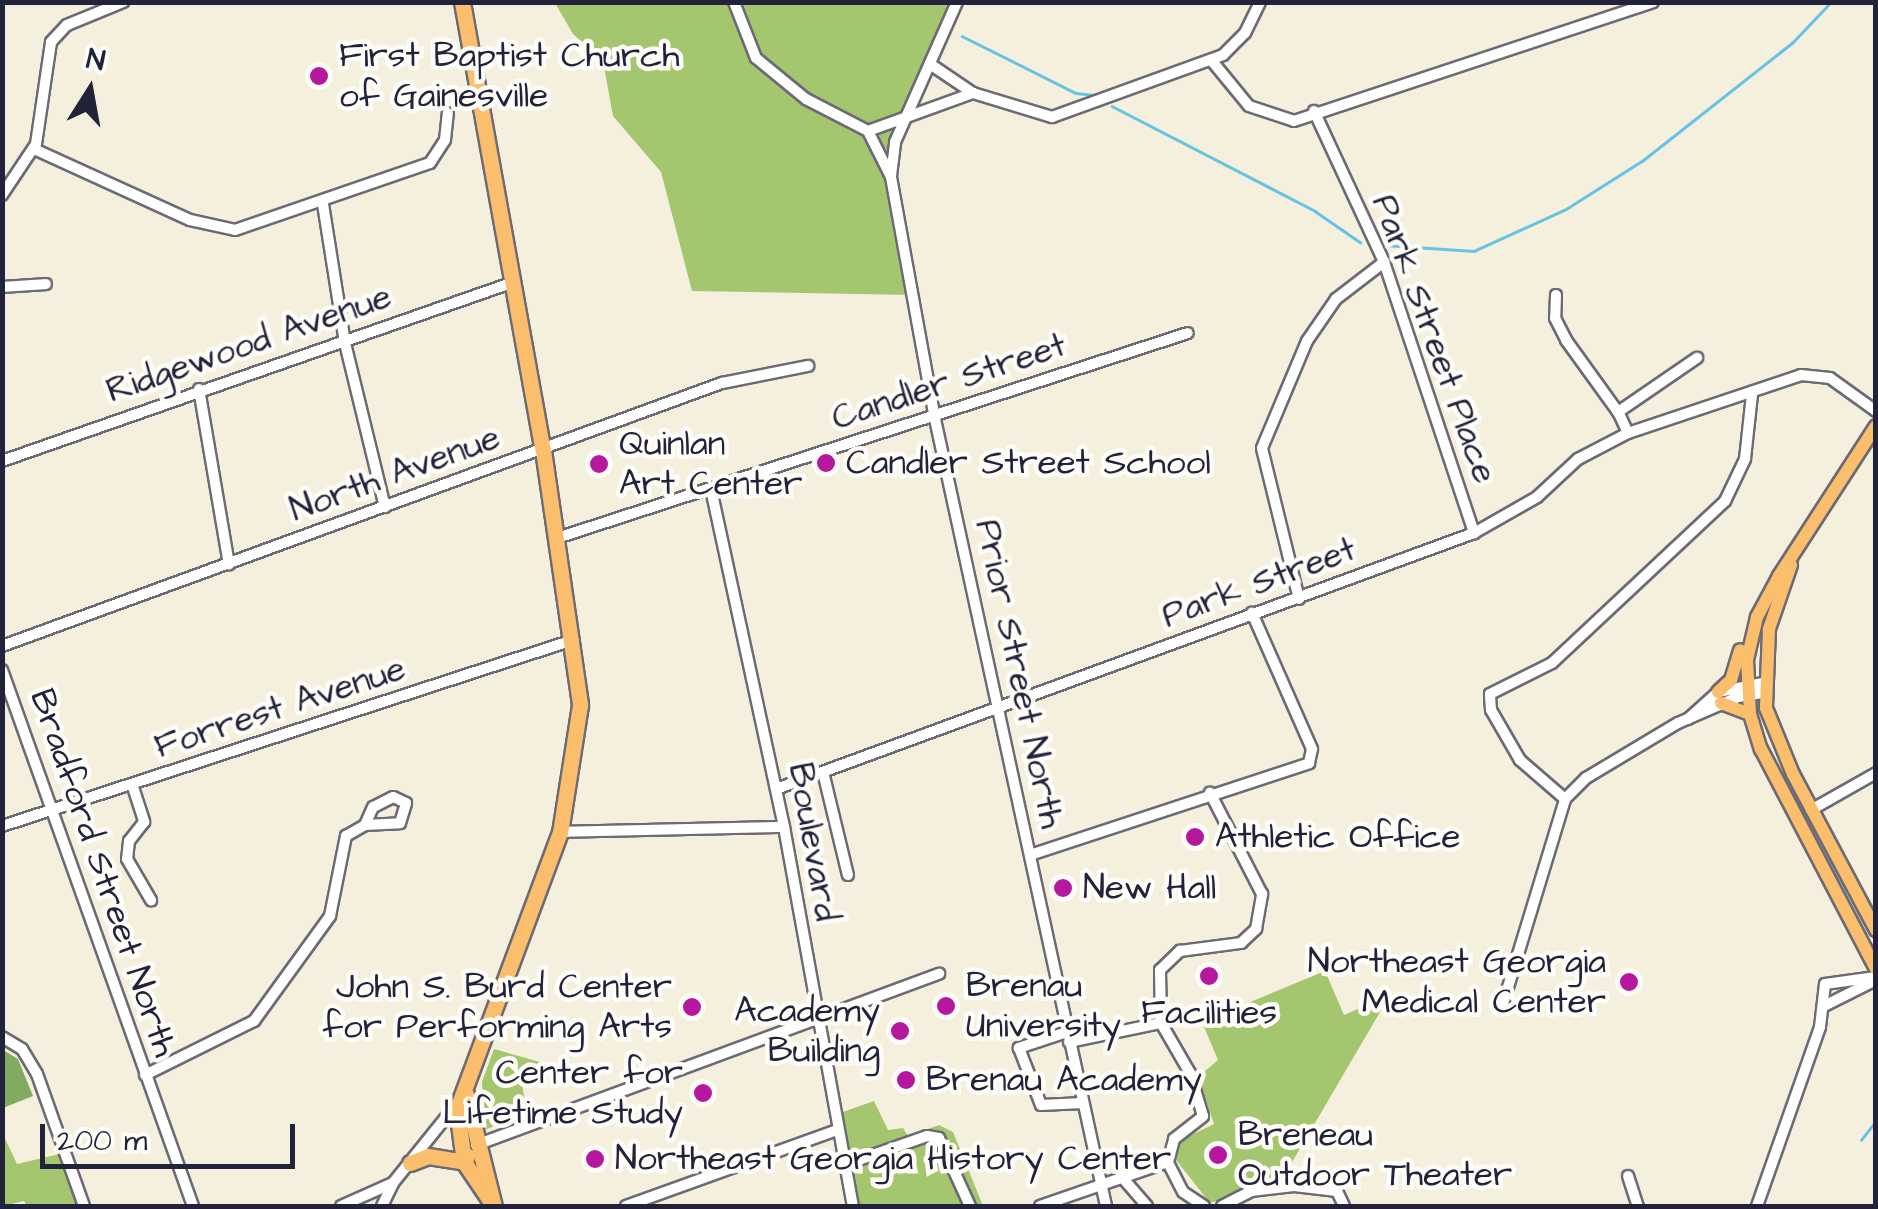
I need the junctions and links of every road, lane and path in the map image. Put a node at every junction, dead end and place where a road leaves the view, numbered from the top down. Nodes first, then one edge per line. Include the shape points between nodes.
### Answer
1 (124, 2) edge
2 (462, 2) edge
3 (734, 2) edge
4 (958, 2) edge
5 (1260, 2) edge
6 (1653, 2) edge
7 (1212, 61) junction
8 (930, 64) junction
9 (973, 93) junction
10 (1314, 111) junction
11 (448, 113) dead end
12 (906, 120) junction
13 (868, 132) junction
14 (34, 148) junction
15 (891, 177) junction
16 (2, 196) edge
17 (324, 204) junction
18 (1384, 262) junction
19 (514, 282) junction
20 (46, 284) dead end
21 (2, 286) edge
22 (1556, 295) dead end
23 (1188, 333) dead end
24 (344, 342) junction
25 (1697, 358) dead end
26 (808, 366) dead end
27 (199, 389) junction
28 (1752, 396) junction
29 (1876, 411) edge
30 (1618, 412) junction
31 (935, 418) junction
32 (1876, 426) edge
33 (1628, 434) junction
34 (543, 450) junction
35 (2, 461) edge
36 (711, 490) junction
37 (386, 507) junction
38 (1474, 533) junction
39 (557, 538) junction
40 (1792, 562) junction
41 (229, 564) junction
42 (1299, 599) junction
43 (1252, 613) junction
44 (1757, 617) junction
45 (572, 640) junction
46 (2, 646) edge
47 (2, 670) edge
48 (1764, 688) junction
49 (1748, 689) junction
50 (1720, 697) junction
51 (998, 710) junction
52 (1750, 714) junction
53 (823, 772) junction
54 (1876, 772) edge
55 (132, 784) junction
56 (776, 789) junction
57 (1210, 794) junction
58 (1785, 796) junction
59 (1565, 799) junction
60 (53, 810) junction
61 (1811, 810) junction
62 (1798, 820) junction
63 (365, 825) dead end
64 (2, 826) edge
65 (784, 827) junction
66 (560, 832) junction
67 (1823, 833) junction
68 (1030, 855) junction
69 (848, 875) dead end
70 (151, 900) dead end
71 (1876, 930) edge
72 (939, 974) dead end
73 (1876, 975) edge
74 (1824, 1006) junction
75 (1502, 1007) dead end
76 (816, 1022) junction
77 (1161, 1023) junction
78 (1068, 1037) junction
79 (4, 1039) edge
80 (145, 1075) junction
81 (466, 1094) junction
82 (1083, 1103) junction
83 (837, 1130) junction
84 (476, 1145) junction
85 (464, 1162) junction
86 (1168, 1162) junction
87 (410, 1163) junction
88 (844, 1165) junction
89 (1121, 1176) junction
90 (1628, 1176) dead end
91 (1101, 1182) junction
92 (393, 1183) junction
93 (84, 1206) edge
94 (192, 1206) edge
95 (346, 1206) edge
96 (382, 1206) edge
97 (494, 1206) edge
98 (626, 1206) edge
99 (853, 1206) edge
100 (970, 1206) edge
101 (1040, 1206) edge
102 (1106, 1206) edge
103 (1147, 1206) edge
104 (1201, 1206) edge
105 (1222, 1206) edge
106 (1344, 1206) edge
107 (1638, 1206) edge
108 (1757, 1206) edge

1 - 14 street via 67,25 51,42
2 - 19 highway
3 - 13 street via 756,58 806,99
4 - 8 street
5 - 7 street via 1244,33
6 - 10 street
7 - 9 street via 1052,117
7 - 10 street via 1249,106 1269,116 1294,122
8 - 9 street
8 - 12 street
9 - 12 street
10 - 18 street, Park Street Place
11 - 17 street via 446,140 430,163
12 - 13 street
12 - 15 street via 895,142
13 - 15 street
14 - 16 street
14 - 17 street via 212,228 258,226
15 - 31 street, Prior Street North
17 - 24 street
18 - 38 street, Park Street Place
18 - 42 street via 1336,299 1307,340 1262,448
19 - 24 street, Ridgewood Avenue
19 - 34 highway
20 - 21 street
22 - 30 street via 1555,318 1566,340
23 - 31 street, Candler Street
24 - 27 street, Ridgewood Avenue
24 - 37 street
25 - 30 street
26 - 34 street, North Avenue via 722,383
27 - 35 street, Ridgewood Avenue
27 - 41 street
28 - 29 street, Park Street via 1816,374
28 - 33 street, Park Street
28 - 59 street via 1745,459 1725,501 1552,663 1490,694 1491,710 1520,760
30 - 33 street
31 - 36 street, Candler Street
31 - 51 street, Prior Street North
32 - 40 main road
33 - 38 street, Park Street via 1578,459 1537,498
34 - 37 street, North Avenue
34 - 39 highway
36 - 39 street, Candler Street
36 - 56 street, Boulevard
37 - 41 street, North Avenue
38 - 42 street, Park Street
39 - 45 highway
40 - 44 main road
40 - 48 main road via 1769,629
41 - 46 street, North Avenue
42 - 43 street, Park Street
43 - 51 street, Park Street
43 - 57 street via 1312,748 1309,763
44 - 49 main road
44 - 50 main road
45 - 55 street, Forrest Avenue
45 - 66 highway via 580,726
47 - 60 street, Bradford Street North
48 - 49 street
48 - 61 main road via 1772,730
49 - 50 street
49 - 52 main road
50 - 52 main road
50 - 59 street via 1586,778
51 - 53 street, Park Street
51 - 68 street, Prior Street North
52 - 58 main road
53 - 56 street, Park Street
53 - 69 street
54 - 61 street
55 - 60 street, Forrest Avenue
55 - 70 street via 144,822 129,841 127,859
56 - 65 street, Boulevard
57 - 68 street
57 - 77 street via 1256,873 1262,912 1242,944 1180,951 1167,960 1157,990
58 - 61 main road
58 - 62 main road
59 - 75 street
60 - 64 street, Forrest Avenue
60 - 80 street, Bradford Street North
61 - 67 main road
62 - 67 main road
62 - 73 main road
63 - 80 street via 346,836 330,916 254,1020
65 - 66 street
65 - 76 street, Boulevard
66 - 81 highway
67 - 71 main road
68 - 78 street, Prior Street North
72 - 76 street
73 - 74 street
73 - 74 street via 1825,984
74 - 108 street
76 - 83 street, Boulevard
76 - 84 street
77 - 78 street
77 - 86 street via 1190,1073 1203,1116 1174,1139
78 - 82 street, Prior Street North
78 - 82 street via 1019,1048 1041,1105
79 - 93 street via 37,1074
80 - 94 street, Bradford Street North
81 - 84 highway
81 - 85 highway via 456,1124
81 - 87 street
82 - 91 street, Prior Street North
83 - 88 street, Boulevard
83 - 98 street
84 - 85 highway
84 - 97 highway
85 - 87 highway via 441,1156
85 - 97 highway
86 - 89 street
86 - 104 street via 1183,1192
87 - 92 street
88 - 99 street, Boulevard
88 - 100 street via 927,1136 939,1138
89 - 91 street
89 - 103 street
90 - 107 street
91 - 101 street
91 - 102 street, Prior Street North
92 - 95 street
92 - 96 street
105 - 106 street via 1274,1188 1333,1190

